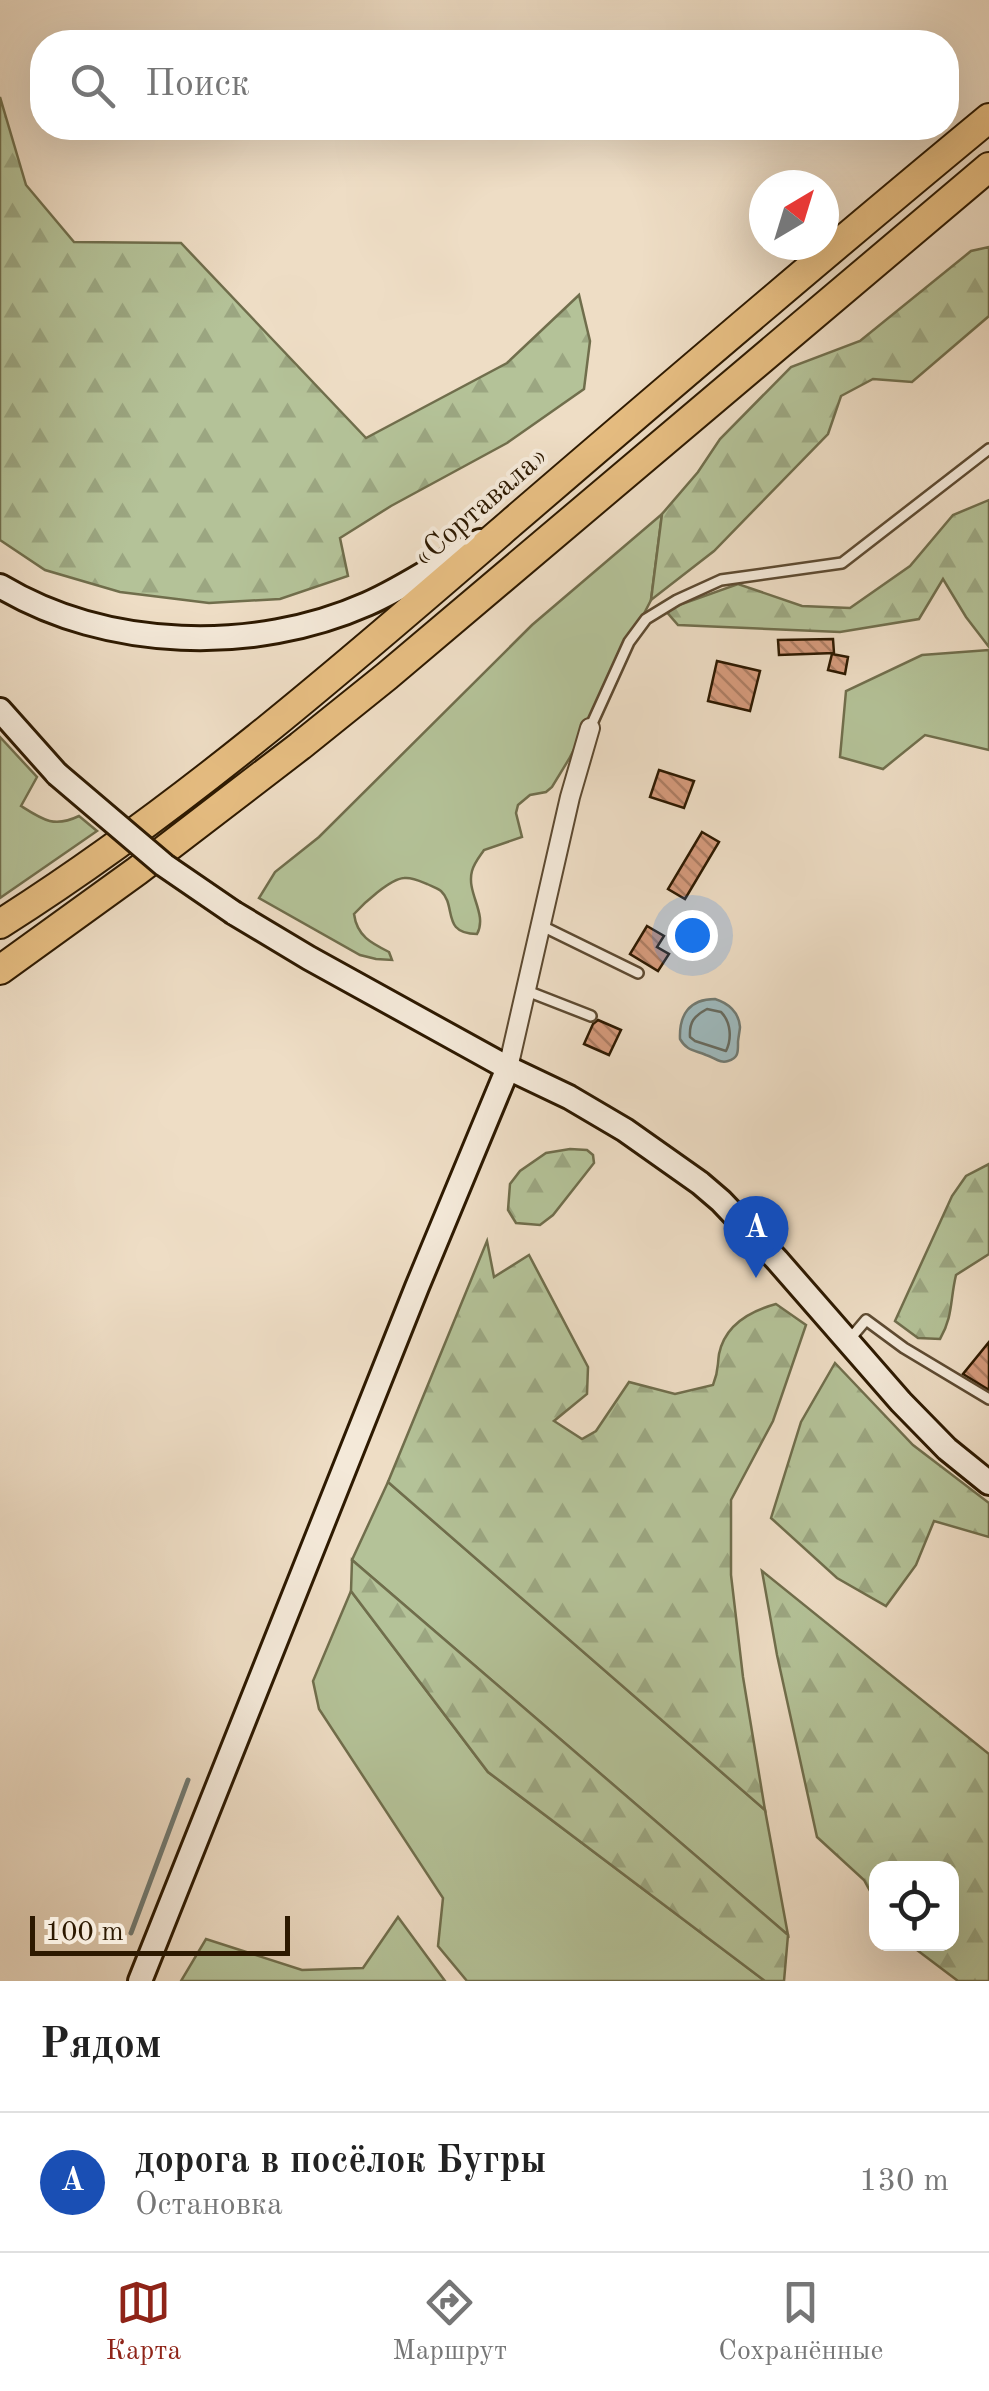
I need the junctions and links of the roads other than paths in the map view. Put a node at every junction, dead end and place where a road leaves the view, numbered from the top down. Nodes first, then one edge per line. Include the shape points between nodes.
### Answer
1 (989, 118) edge
2 (989, 167) edge
3 (989, 449) edge
4 (509, 525) junction
5 (0, 586) edge
6 (0, 710) edge
7 (590, 728) joint
8 (0, 924) edge
9 (541, 926) junction
10 (0, 970) edge
11 (638, 974) dead end
12 (527, 991) junction
13 (591, 1016) dead end
14 (508, 1068) junction
15 (848, 1342) junction
16 (989, 1399) edge
17 (989, 1484) edge
18 (140, 1981) edge

1 - 4 highway, «Сортавала»
2 - 10 highway via 372,688
3 - 7 lane via 842,563 721,580 646,619
4 - 5 main road via 370,602 283,632 146,636 46,609
4 - 8 highway, «Сортавала» via 279,720 68,881
6 - 14 main road, bridge via 57,774 164,865 309,958
7 - 9 street
9 - 11 lane
9 - 12 street
12 - 13 lane
12 - 14 street
14 - 15 main road via 625,1130 700,1182
14 - 18 main road
15 - 16 lane via 866,1320
15 - 17 main road via 947,1449

